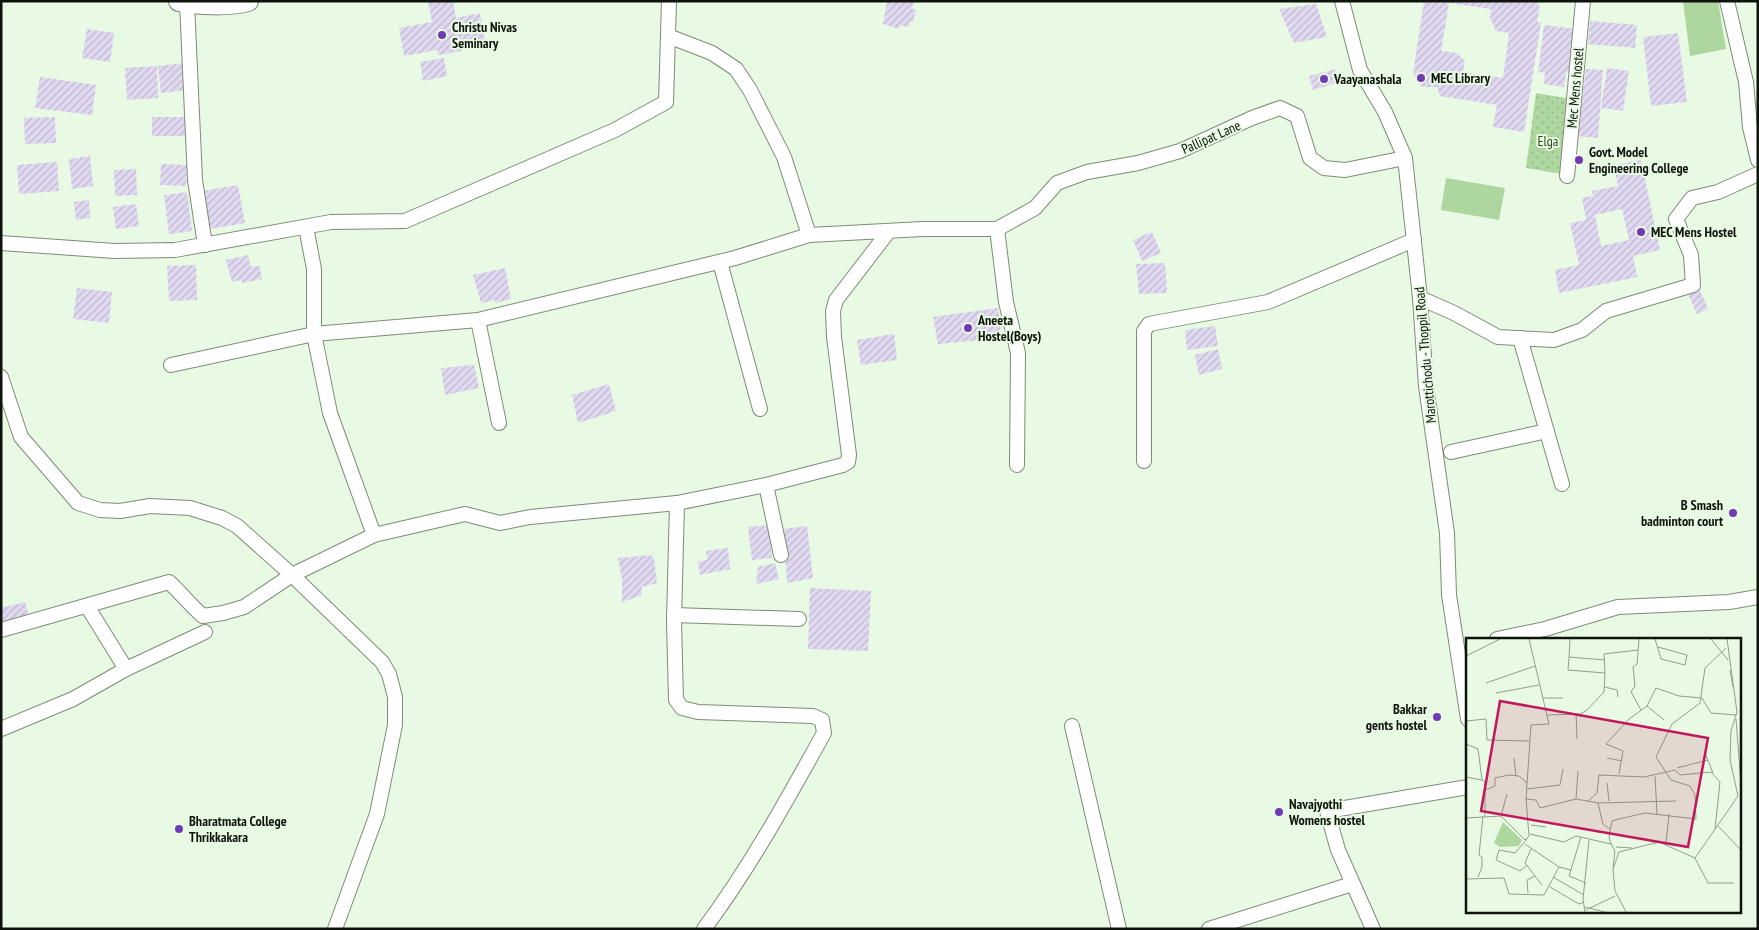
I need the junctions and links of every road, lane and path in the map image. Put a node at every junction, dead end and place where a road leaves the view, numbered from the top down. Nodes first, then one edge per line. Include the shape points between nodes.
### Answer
1 (248, 1) edge
2 (669, 1) edge
3 (1342, 1) edge
4 (1583, 1) edge
5 (1727, 1) edge
6 (183, 2) edge
7 (668, 36) junction
8 (1405, 158) junction
9 (1758, 160) edge
10 (1758, 174) edge
11 (1567, 176) dead end
12 (306, 227) junction
13 (997, 229) junction
14 (889, 231) junction
15 (809, 235) junction
16 (1414, 240) junction
17 (1, 243) edge
18 (205, 244) junction
19 (720, 262) junction
20 (1420, 298) junction
21 (478, 320) junction
22 (314, 334) junction
23 (1520, 338) junction
24 (171, 365) dead end
25 (1, 377) edge
26 (760, 409) dead end
27 (499, 423) dead end
28 (1547, 431) junction
29 (1451, 452) dead end
30 (1144, 461) dead end
31 (1016, 465) dead end
32 (1562, 484) dead end
33 (766, 485) junction
34 (677, 503) junction
35 (374, 535) junction
36 (781, 555) dead end
37 (292, 575) junction
38 (1758, 597) edge
39 (87, 606) junction
40 (674, 615) junction
41 (799, 619) dead end
42 (1, 630) edge
43 (205, 632) dead end
44 (1503, 638) edge
45 (1463, 646) edge
46 (126, 669) junction
47 (1466, 690) edge
48 (1072, 726) dead end
49 (1, 729) edge
50 (1466, 787) edge
51 (1352, 884) junction
52 (335, 929) edge
53 (704, 929) edge
54 (1119, 929) edge
55 (1209, 929) edge
56 (1374, 929) edge

1 - 6 main road via 230,4
2 - 7 street
3 - 8 street, Marottichodu - Thoppil Road via 1360,70 1385,112
4 - 11 street, Mec Mens hostel
5 - 9 street via 1746,82 1750,127
6 - 18 street via 195,180
7 - 12 street via 666,102 616,130 405,220 331,222
7 - 15 street via 712,53 736,69 784,157
8 - 13 street, Pallipat Lane via 1346,170 1324,168 1310,158 1297,116 1280,108 1180,151 1087,172 1057,183 1035,208
8 - 16 street, Marottichodu - Thoppil Road
10 - 23 street via 1718,192 1692,198 1676,219 1690,255 1693,285 1606,311 1582,330 1554,340
12 - 18 street
12 - 22 street via 314,269
13 - 14 street
13 - 31 street via 1006,302 1018,353
14 - 15 street
14 - 33 street via 836,300 833,311 848,462
15 - 19 street
16 - 20 street, Marottichodu - Thoppil Road
16 - 30 street via 1268,302 1149,324 1144,331
17 - 18 street via 115,251 175,250
19 - 21 street
19 - 26 street
20 - 23 street via 1498,337
20 - 45 street, Marottichodu - Thoppil Road via 1426,386 1447,533 1449,594
21 - 22 street
21 - 27 street
22 - 24 street
22 - 35 street via 330,413
23 - 28 street
25 - 37 street via 21,437 78,503 100,510 120,511 150,506 190,508 222,518 237,526
28 - 29 street
28 - 32 street
33 - 34 street
33 - 36 street
34 - 35 street via 530,517 500,523 466,514
34 - 40 street
35 - 37 street
37 - 39 street via 244,607 223,613 203,616 169,582
37 - 52 street via 382,662 390,674 395,698 395,725 377,814
38 - 44 street via 1729,602 1618,607
39 - 42 street
39 - 46 street
40 - 41 street
40 - 53 street via 676,700 682,708 698,712 813,716 822,720 824,733 782,808
43 - 46 street
45 - 47 street, Marottichodu - Thoppil Road
46 - 49 street via 73,699
48 - 54 street
50 - 51 street via 1327,811
51 - 55 street
51 - 56 street

